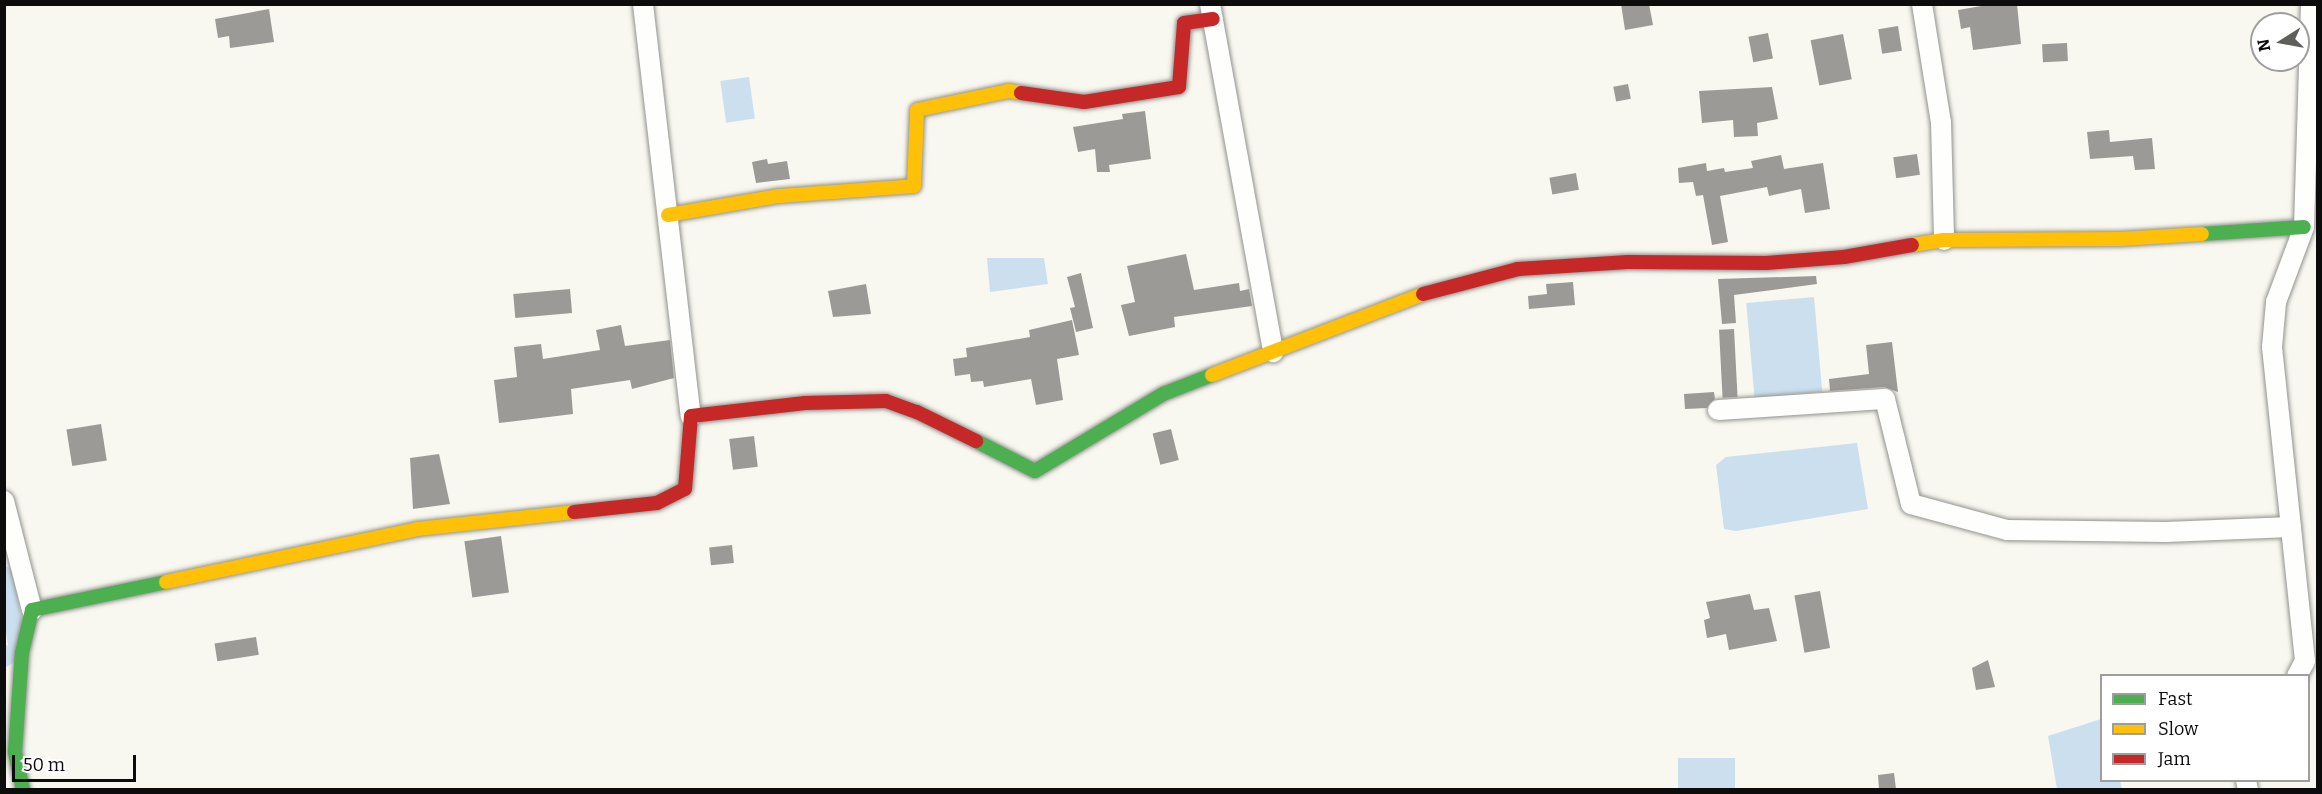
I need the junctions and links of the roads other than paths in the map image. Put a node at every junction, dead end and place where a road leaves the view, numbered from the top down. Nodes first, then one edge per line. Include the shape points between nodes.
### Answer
1 (643, 4) edge
2 (1922, 4) edge
3 (2311, 4) edge
4 (1212, 12) edge
5 (668, 215) junction
6 (2304, 227) junction
7 (1944, 240) junction
8 (1274, 352) junction
9 (1718, 410) dead end
10 (691, 416) junction
11 (4, 501) edge
12 (2291, 527) junction
13 (32, 610) junction
14 (2298, 674) edge
15 (23, 789) edge

1 - 5 street
2 - 7 street via 1941,122
3 - 6 street
4 - 5 street via 1184,23 1179,87 1084,102 1009,91 917,110 914,186 778,196
4 - 8 street
5 - 10 street
6 - 7 street via 2120,239
6 - 12 street via 2276,302 2272,347
7 - 8 street via 1844,257 1766,263 1628,262 1518,269 1428,292
8 - 10 street via 1163,394 1035,471 917,412 886,401 804,403
9 - 12 street via 1886,399 1911,504 2007,530 2166,532
10 - 13 street via 686,489 657,503 417,529
11 - 13 street
12 - 14 street via 2305,661
13 - 15 street via 22,653 15,752

